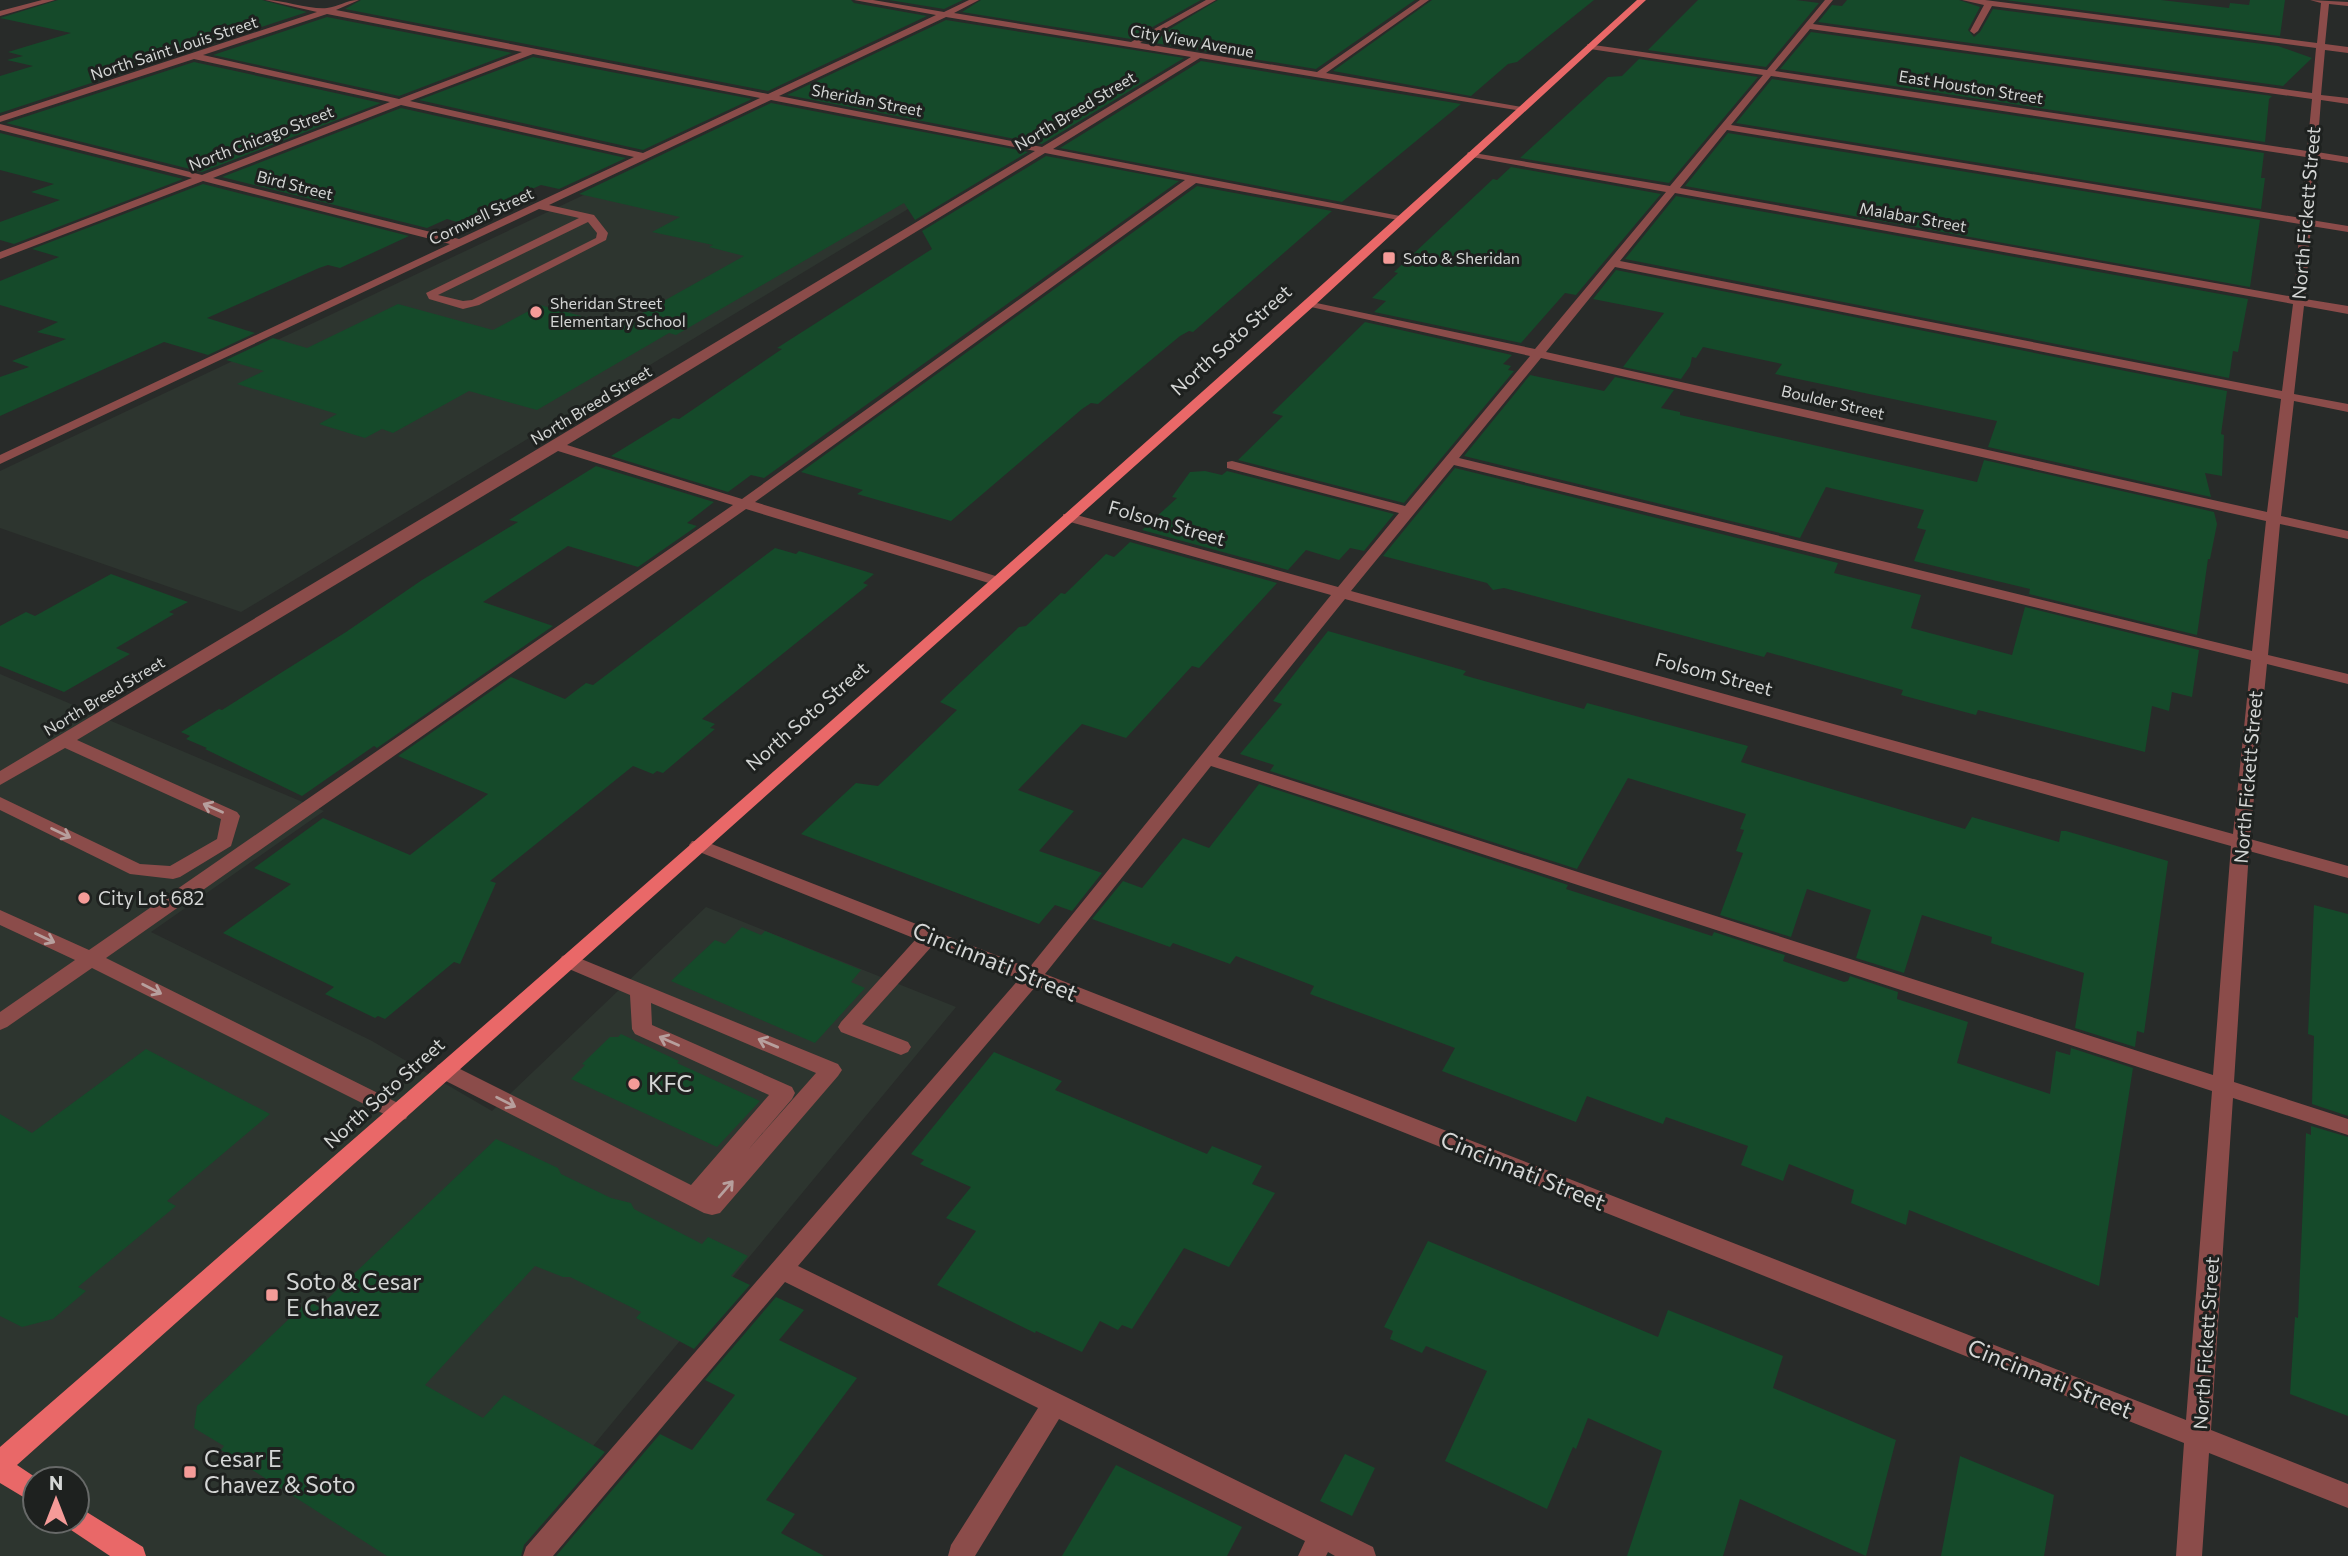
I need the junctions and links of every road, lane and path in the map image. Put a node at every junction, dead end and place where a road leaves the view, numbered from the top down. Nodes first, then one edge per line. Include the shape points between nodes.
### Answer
1 (51, 0) edge
2 (269, 0) edge
3 (355, 0) edge
4 (858, 0) edge
5 (975, 0) edge
6 (1212, 0) edge
7 (1425, 0) edge
8 (1642, 0) edge
9 (1829, 0) edge
10 (1966, 0) edge
11 (2321, 0) edge
12 (1989, 3) junction
13 (2348, 4) edge
14 (328, 10) junction
15 (0, 14) edge
16 (944, 14) junction
17 (1808, 26) junction
18 (1974, 31) dead end
19 (1133, 44) junction
20 (1590, 46) junction
21 (2319, 46) junction
22 (2348, 50) edge
23 (533, 51) junction
24 (194, 56) junction
25 (1197, 57) junction
26 (1769, 73) junction
27 (1317, 76) junction
28 (767, 97) junction
29 (2316, 97) junction
30 (398, 102) junction
31 (2348, 102) edge
32 (1522, 108) junction
33 (0, 119) edge
34 (0, 127) edge
35 (1723, 127) junction
36 (1046, 150) junction
37 (1472, 154) junction
38 (2312, 154) junction
39 (643, 156) junction
40 (2348, 160) edge
41 (202, 178) junction
42 (1194, 178) junction
43 (1670, 190) junction
44 (538, 206) junction
45 (590, 217) junction
46 (1400, 219) junction
47 (2306, 223) junction
48 (2348, 229) edge
49 (460, 243) junction
50 (0, 256) edge
51 (1611, 263) junction
52 (2299, 301) junction
53 (1311, 303) junction
54 (2348, 310) edge
55 (1537, 354) junction
56 (2288, 396) junction
57 (2348, 408) edge
58 (556, 446) junction
59 (0, 460) edge
60 (1450, 460) junction
61 (1233, 465) dead end
62 (744, 504) junction
63 (1409, 511) junction
64 (1068, 517) junction
65 (2273, 519) junction
66 (2348, 535) edge
67 (997, 581) junction
68 (1341, 593) junction
69 (2259, 657) junction
70 (2348, 679) edge
71 (64, 741) junction
72 (1207, 759) junction
73 (0, 779) edge
74 (0, 803) edge
75 (2241, 842) junction
76 (698, 845) junction
77 (2348, 872) edge
78 (0, 917) edge
79 (930, 936) junction
80 (91, 959) junction
81 (569, 961) junction
82 (1032, 977) junction
83 (640, 991) junction
84 (0, 1022) edge
85 (901, 1047) dead end
86 (445, 1071) junction
87 (2224, 1087) junction
88 (398, 1114) junction
89 (2348, 1128) edge
90 (694, 1197) junction
91 (781, 1269) junction
92 (1054, 1404) junction
93 (2199, 1437) junction
94 (0, 1463) edge
95 (0, 1468) edge
96 (21, 1482) edge
97 (2348, 1496) edge
98 (91, 1529) edge
99 (1317, 1546) edge
100 (124, 1554) edge
101 (961, 1554) dead end
102 (536, 1556) edge
103 (1363, 1556) edge
104 (2189, 1556) edge

1 - 15 street
2 - 14 street, Sheridan Street
3 - 14 street, North Saint Louis Street
4 - 16 street, City View Avenue
5 - 16 street, Cornwell Street
6 - 19 street, North Breed Street
7 - 27 street
8 - 20 main road, North Soto Street
9 - 17 street
10 - 12 street
11 - 13 street
11 - 21 street, North Fickett Street
12 - 18 street
12 - 21 street
14 - 23 street, Sheridan Street
14 - 24 street, North Saint Louis Street
16 - 19 street, City View Avenue
16 - 28 street, Cornwell Street
17 - 26 street
17 - 29 street
19 - 25 street, City View Avenue
20 - 26 street, East Houston Street
20 - 32 main road, North Soto Street
21 - 22 street
21 - 29 street, North Fickett Street
23 - 28 street, Sheridan Street
23 - 30 street, North Chicago Street
24 - 30 street
24 - 33 street, North Saint Louis Street
25 - 27 street, City View Avenue
25 - 36 street, North Breed Street
26 - 35 street
26 - 38 street, East Houston Street
27 - 32 street, City View Avenue
28 - 36 street, Sheridan Street
28 - 39 street, Cornwell Street
29 - 31 street
29 - 38 street, North Fickett Street
30 - 39 street
30 - 41 street, North Chicago Street
32 - 37 main road, North Soto Street
34 - 41 street, Bird Street
35 - 43 street
35 - 47 street
36 - 42 street, Sheridan Street
36 - 58 street, North Breed Street
37 - 43 street, Malabar Street
37 - 46 main road, North Soto Street
38 - 40 street, East Houston Street
38 - 47 street, North Fickett Street
39 - 44 street, Cornwell Street
41 - 49 street, Bird Street
41 - 50 street, North Chicago Street
42 - 46 street, Sheridan Street
42 - 62 street
43 - 51 street
43 - 52 street, Malabar Street
44 - 45 street
44 - 49 street, Cornwell Street
45 - 45 street via 432,293 433,297 475,303 601,240 603,233
46 - 53 main road, North Soto Street
47 - 48 street
47 - 52 street, North Fickett Street
49 - 59 street, Cornwell Street
51 - 55 street
51 - 56 street
52 - 54 street, Malabar Street
52 - 56 street, North Fickett Street
53 - 55 street, Boulder Street
53 - 64 main road, North Soto Street
55 - 60 street
55 - 65 street, Boulder Street
56 - 57 street
56 - 65 street, North Fickett Street
58 - 62 street
58 - 71 street, North Breed Street
60 - 63 street
60 - 69 street
61 - 63 street
62 - 67 street
62 - 80 street
63 - 68 street
64 - 67 main road, North Soto Street
64 - 68 street, Folsom Street
65 - 66 street, Boulder Street
65 - 69 street, North Fickett Street
67 - 76 main road, North Soto Street
68 - 72 street
68 - 75 street, Folsom Street
69 - 70 street
69 - 75 street, North Fickett Street
71 - 73 street, North Breed Street
74 -> 71 street via 136,870 173,873 225,842 232,816
72 - 82 street
72 - 87 street
75 - 77 street, Folsom Street
75 - 87 street, North Fickett Street
76 - 79 street, Cincinnati Street
76 - 81 main road, North Soto Street
78 -> 80 street
79 - 82 street, Cincinnati Street
79 - 85 street via 848,1027
80 - 84 street
80 -> 88 street
81 - 83 street
81 - 86 main road, North Soto Street
82 - 91 street
82 - 93 street, Cincinnati Street
90 -> 83 street via 785,1093 642,1030
90 -> 83 street via 712,1206 831,1069
86 - 88 main road, North Soto Street
86 -> 90 street
87 - 89 street
87 - 93 street, North Fickett Street
88 - 94 main road, North Soto Street
91 - 92 street
91 - 102 street
92 - 99 street
92 - 101 street
93 - 97 street, Cincinnati Street
93 - 104 street, North Fickett Street
95 - 96 main road
98 - 100 main road
99 - 103 street

